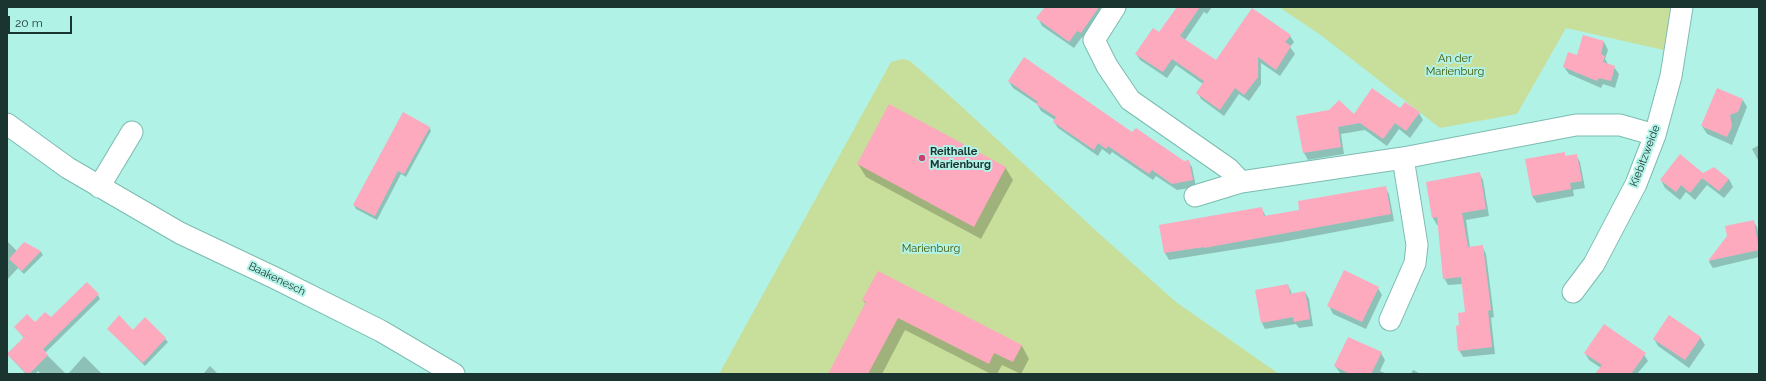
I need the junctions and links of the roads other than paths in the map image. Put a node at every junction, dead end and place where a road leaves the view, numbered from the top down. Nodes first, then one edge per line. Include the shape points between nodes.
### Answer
1 (1115, 7) edge
2 (1682, 7) edge
3 (7, 124) edge
4 (132, 132) dead end
5 (1655, 135) junction
6 (1403, 158) junction
7 (1241, 182) junction
8 (99, 187) junction
9 (1195, 196) dead end
10 (1573, 292) dead end
11 (1390, 320) dead end
12 (454, 374) edge

1 - 7 street via 1094,40 1107,66 1130,100 1229,169
2 - 5 street, Kiebitzweide via 1671,76
3 - 8 street, Baakenesch
4 - 8 street
5 - 6 street via 1620,125 1576,125
5 - 10 street, Kiebitzweide via 1632,191 1594,264
6 - 7 street
6 - 11 street via 1417,245 1415,263
7 - 9 street
8 - 12 street, Baakenesch via 180,233 381,331

